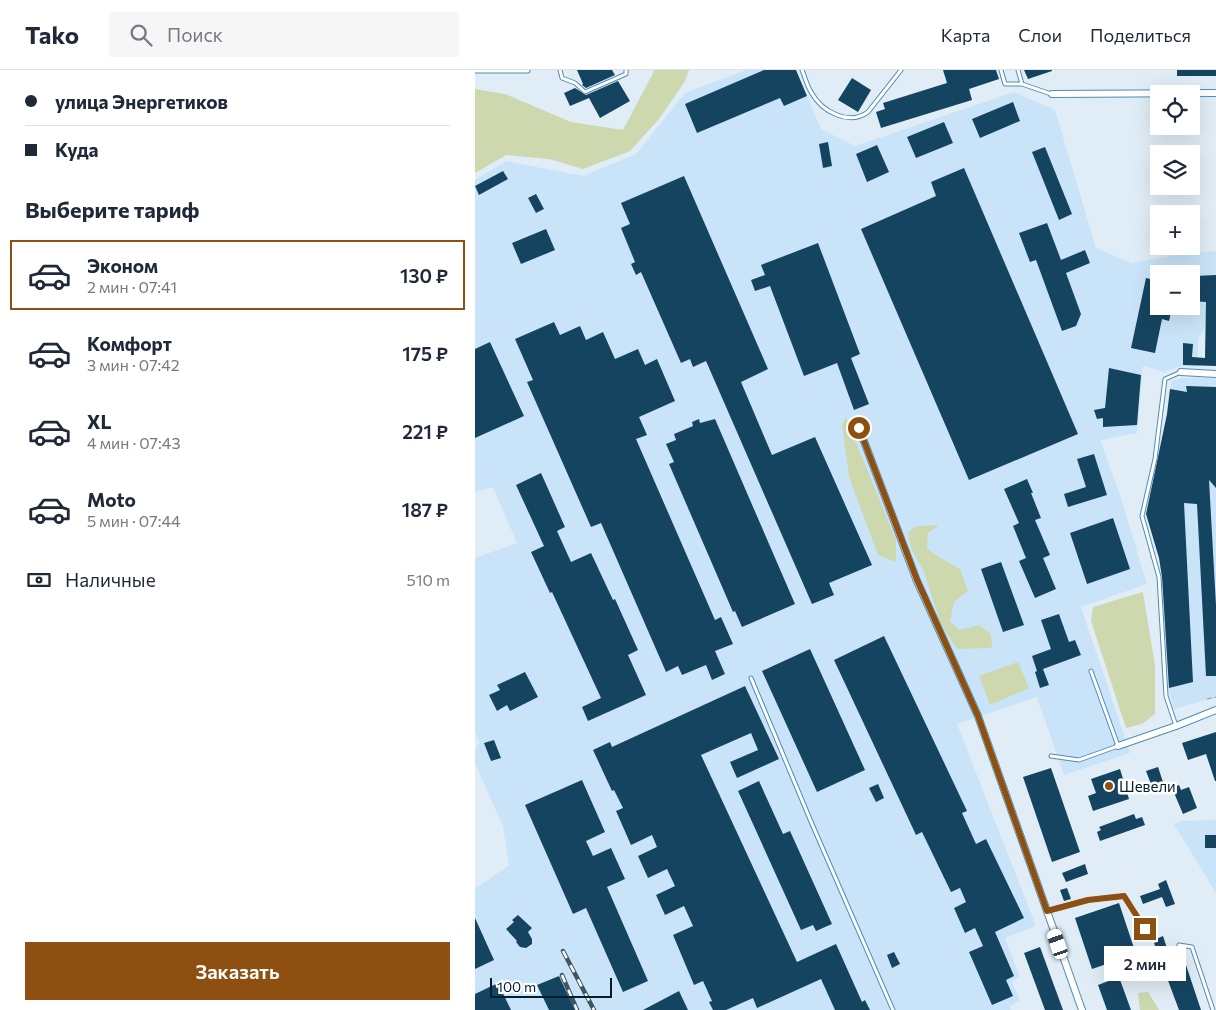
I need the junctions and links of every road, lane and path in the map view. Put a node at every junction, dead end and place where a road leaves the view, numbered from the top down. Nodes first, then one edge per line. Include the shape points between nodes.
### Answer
1 (528, 70) edge
2 (560, 70) edge
3 (626, 70) edge
4 (802, 70) edge
5 (901, 70) edge
6 (1001, 70) edge
7 (1018, 70) edge
8 (475, 71) edge
9 (1021, 84) junction
10 (1216, 93) edge
11 (1052, 94) joint
12 (1181, 372) joint
13 (1216, 374) edge
14 (859, 428) dead end
15 (1091, 671) dead end
16 (751, 678) dead end
17 (1216, 697) edge
18 (1207, 698) dead end
19 (1216, 710) edge
20 (1176, 726) junction
21 (1118, 746) junction
22 (1051, 756) dead end
23 (1047, 911) junction
24 (1145, 929) dead end
25 (1179, 944) dead end
26 (893, 1010) edge
27 (1082, 1010) edge
28 (1213, 1010) edge

1 - 8 lane
2 - 3 lane via 562,78 585,92 626,74
4 - 5 lane via 820,104 837,116 853,118 868,112
6 - 9 lane via 1005,84
7 - 9 lane
9 - 11 lane
10 - 11 street
12 - 13 street
12 - 20 lane via 1165,379 1155,459 1142,516 1159,577 1166,696
14 - 23 street via 917,580 978,716
15 - 21 lane
16 - 26 lane
17 - 18 path
19 - 20 street
20 - 21 street
21 - 22 lane via 1079,760
23 - 24 lane via 1088,900 1124,896
23 - 27 street
25 - 28 lane via 1192,947

